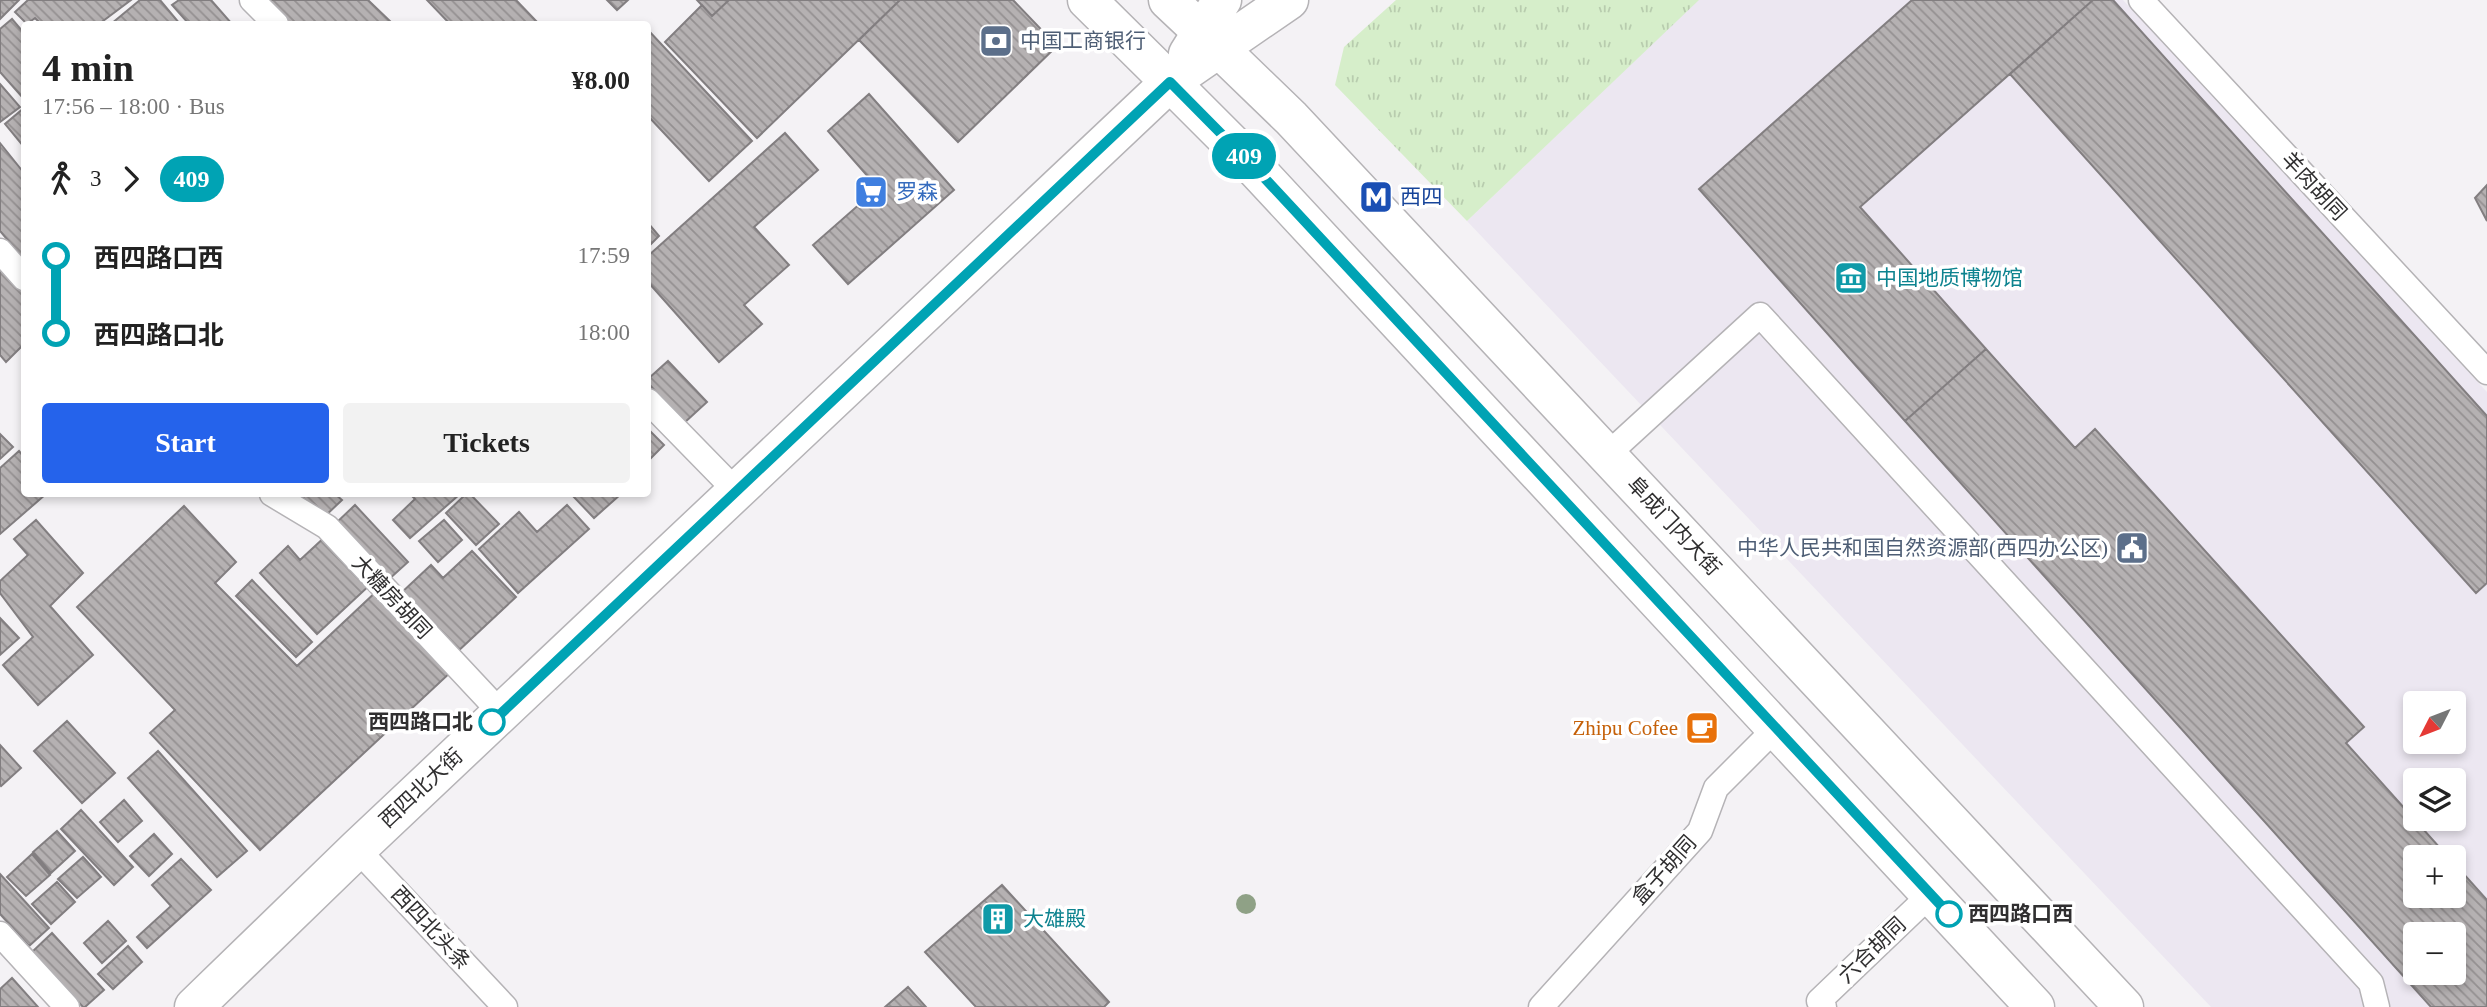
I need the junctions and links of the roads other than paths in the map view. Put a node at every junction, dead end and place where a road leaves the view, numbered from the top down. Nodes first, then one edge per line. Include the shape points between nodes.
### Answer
1 (252, 0) edge
2 (1087, 0) edge
3 (1168, 0) edge
4 (1222, 0) edge
5 (1289, 0) edge
6 (2141, 0) edge
7 (273, 21) edge
8 (1211, 41) junction
9 (1170, 82) junction
10 (0, 251) edge
11 (21, 275) edge
12 (2487, 372) edge
13 (651, 404) edge
14 (1607, 455) junction
15 (736, 491) junction
16 (277, 497) edge
17 (501, 713) junction
18 (1776, 727) junction
19 (357, 849) junction
20 (1931, 894) junction
21 (0, 934) edge
22 (67, 1007) edge
23 (194, 1007) edge
24 (505, 1007) edge
25 (1541, 1007) edge
26 (1824, 1007) edge
27 (2035, 1007) edge
28 (2124, 1007) edge
29 (2377, 1007) edge

1 - 7 lane
2 - 9 main road
3 - 8 main road, 阜成门内大街
4 - 8 main road
5 - 8 main road, 西四北大街
6 - 12 lane, 羊肉胡同
8 - 9 main road, 西四北大街
8 - 14 main road, 阜成门内大街 via 1291,118
9 - 15 main road, 西四北大街
9 - 18 main road
10 - 11 lane
13 - 15 lane
14 - 28 main road, 阜成门内大街
14 - 29 lane via 1760,315 2371,983
15 - 17 main road, 西四北大街
16 - 17 lane, 大糖房胡同 via 327,527
17 - 19 main road, 西四北大街
18 - 20 main road
18 - 25 lane, 盒子胡同 via 1716,788 1700,831
19 - 23 main road, 西四北大街
19 - 24 lane, 西四北头条
20 - 26 lane, 六合胡同 via 1819,1001
20 - 27 main road
21 - 22 lane

